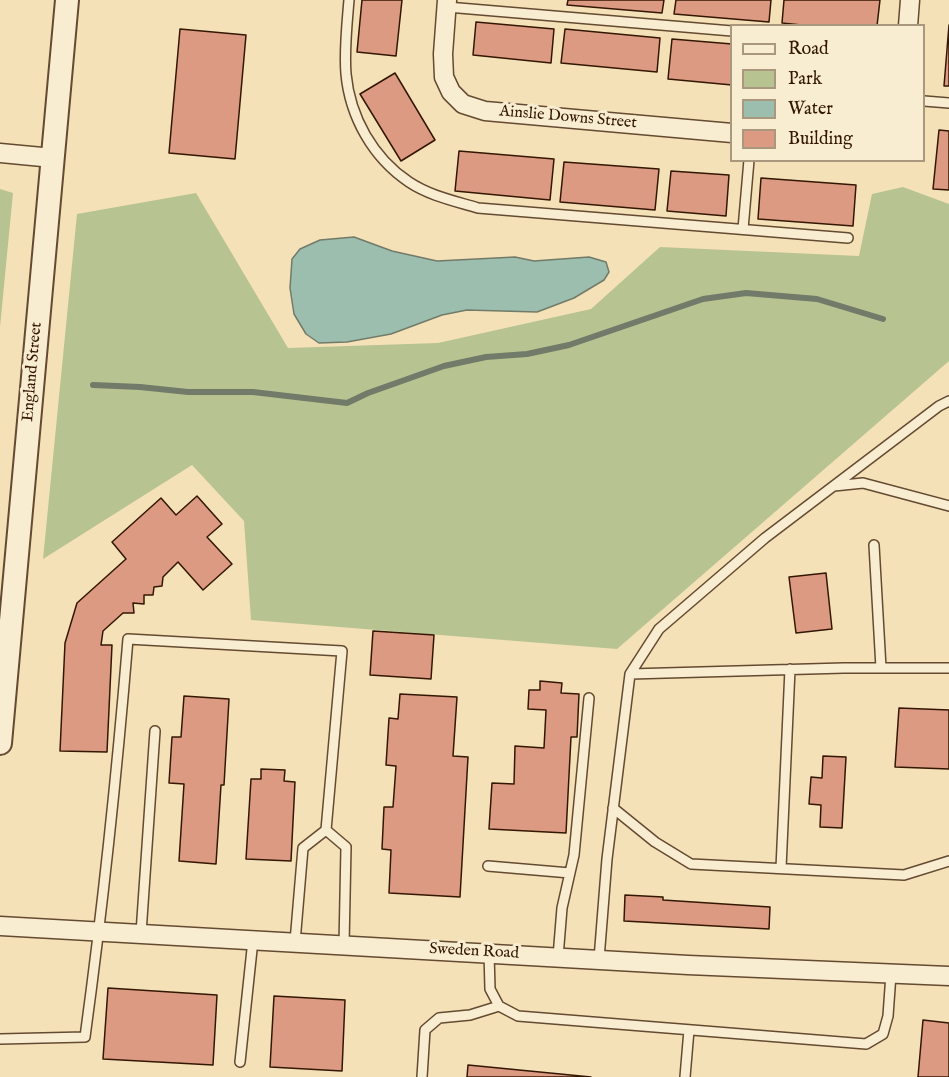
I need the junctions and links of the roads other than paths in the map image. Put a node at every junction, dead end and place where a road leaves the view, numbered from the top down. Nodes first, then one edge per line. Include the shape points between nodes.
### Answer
1 (67, 0) edge
2 (349, 0) edge
3 (910, 0) edge
4 (447, 4) edge
5 (908, 24) edge
6 (730, 31) edge
7 (925, 101) edge
8 (949, 103) edge
9 (730, 133) edge
10 (0, 153) edge
11 (53, 158) junction
12 (749, 162) edge
13 (743, 229) junction
14 (848, 238) dead end
15 (949, 401) edge
16 (831, 486) junction
17 (949, 506) edge
18 (874, 545) dead end
19 (881, 668) junction
20 (949, 668) edge
21 (790, 669) junction
22 (630, 674) junction
23 (589, 698) dead end
24 (2, 701) edge
25 (155, 731) dead end
26 (0, 743) edge
27 (613, 808) junction
28 (326, 830) junction
29 (949, 861) edge
30 (488, 866) dead end
31 (781, 868) junction
32 (570, 873) junction
33 (0, 926) edge
34 (99, 932) junction
35 (141, 933) junction
36 (253, 940) junction
37 (295, 942) junction
38 (344, 945) junction
39 (489, 953) junction
40 (558, 957) junction
41 (599, 959) junction
42 (891, 974) junction
43 (949, 976) edge
44 (499, 1006) junction
45 (689, 1030) junction
46 (0, 1039) edge
47 (240, 1062) dead end
48 (422, 1077) edge
49 (685, 1077) edge

1 - 11 street, England Street
2 - 13 lane via 349,97 360,126 379,156 410,182 442,198 478,208
3 - 5 street
4 - 6 lane
4 - 9 street, Ainslie Downs Street via 444,77 463,104 485,111
7 - 8 lane
10 - 11 street
11 - 24 street, England Street
12 - 13 lane
13 - 14 lane
15 - 16 lane
16 - 17 lane via 863,483
16 - 22 lane via 659,629
18 - 19 lane
19 - 20 lane
19 - 21 lane
21 - 22 lane
21 - 31 lane
22 - 27 lane
23 - 32 lane
24 - 26 street, England Street
25 - 35 lane
27 - 31 lane via 655,842 691,864
27 - 41 lane
28 - 34 lane via 342,651 128,639
28 - 37 lane via 303,848
28 - 38 lane via 346,847
29 - 31 lane via 904,875
30 - 32 lane
32 - 40 lane
33 - 34 street, Sweden Road
34 - 35 street, Sweden Road
34 - 46 lane via 85,1037
35 - 36 street, Sweden Road
36 - 37 street, Sweden Road
36 - 47 lane
37 - 38 street, Sweden Road
38 - 39 street, Sweden Road
39 - 40 street, Sweden Road
39 - 44 lane via 490,989
40 - 41 street, Sweden Road
41 - 42 street, Sweden Road
42 - 43 street, Sweden Road
42 - 45 lane via 883,1034 866,1044
44 - 45 lane via 518,1016
44 - 48 lane via 470,1015 439,1018 425,1030
45 - 49 lane

